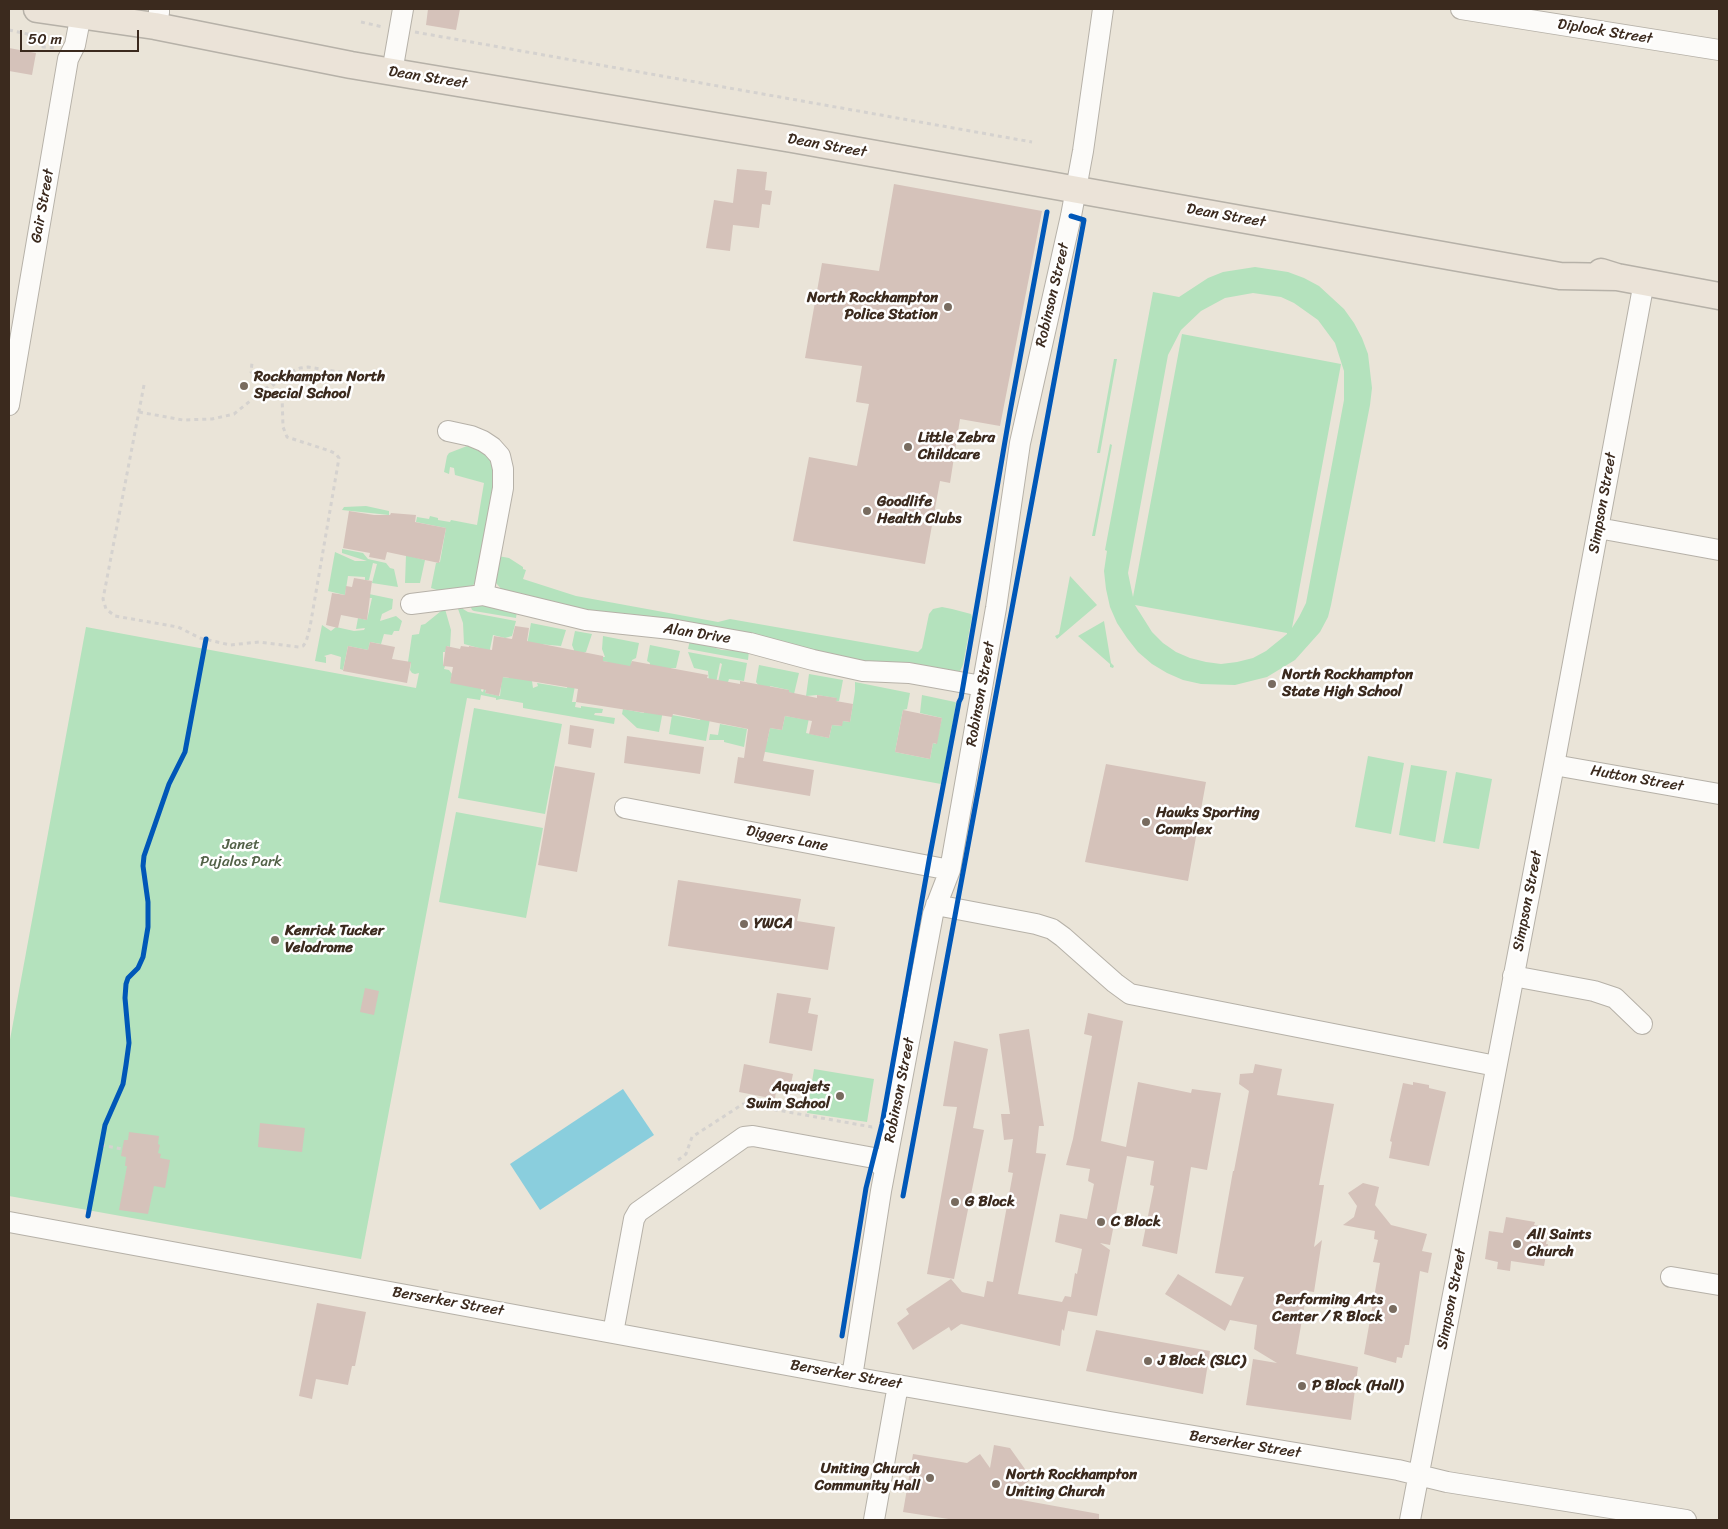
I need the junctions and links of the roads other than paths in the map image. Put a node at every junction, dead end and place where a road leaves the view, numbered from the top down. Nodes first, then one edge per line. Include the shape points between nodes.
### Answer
1 (37, 9) edge
2 (402, 9) edge
3 (1104, 9) edge
4 (1461, 9) edge
5 (154, 10) edge
6 (81, 12) edge
7 (396, 43) junction
8 (1719, 50) edge
9 (1077, 182) junction
10 (1644, 282) junction
11 (1719, 296) edge
12 (9, 405) edge
13 (448, 431) dead end
14 (1598, 528) junction
15 (1719, 550) edge
16 (484, 595) junction
17 (410, 604) dead end
18 (982, 686) junction
19 (1554, 765) junction
20 (1719, 794) edge
21 (625, 808) dead end
22 (950, 870) junction
23 (936, 905) junction
24 (1513, 976) junction
25 (1642, 1024) dead end
26 (1496, 1066) junction
27 (879, 1164) junction
28 (9, 1222) edge
29 (1671, 1277) dead end
30 (1719, 1285) edge
31 (613, 1333) junction
32 (852, 1377) junction
33 (898, 1385) junction
34 (1418, 1476) junction
35 (874, 1520) edge
36 (1410, 1520) edge
37 (1686, 1520) edge

1 - 6 main road, Dean Street
2 - 7 street
3 - 9 street, Robinson Street
4 - 8 street, Diplock Street
5 - 7 main road, Dean Street
6 - 7 main road, Dean Street via 182,31
6 - 12 street, Gair Street via 76,45 68,59
7 - 9 main road, Dean Street via 773,136
9 - 10 main road, Dean Street via 1560,276 1617,277
9 - 18 street, Robinson Street via 1020,444
10 - 11 main road, Dean Street
10 - 14 street, Simpson Street
13 - 16 street via 471,436 492,447 500,456 503,468 503,488
14 - 15 street
14 - 19 street, Simpson Street
16 - 17 street, Alan Drive
16 - 18 street, Alan Drive via 586,620 671,629 750,643 863,671 910,674
18 - 22 street, Robinson Street
19 - 20 street, Hutton Street
19 - 24 street, Simpson Street
21 - 22 street, Diggers Lane
22 - 23 street, Robinson Street
23 - 26 street via 1052,929 1130,994
23 - 27 street, Robinson Street
24 - 25 street via 1615,998
24 - 26 street, Simpson Street
26 - 34 street, Simpson Street
27 - 31 street via 753,1136 744,1137 638,1212 634,1219
27 - 32 street, Robinson Street
28 - 31 street, Berserker Street
29 - 30 street
31 - 32 street, Berserker Street
32 - 33 street, Berserker Street
33 - 34 street, Berserker Street
33 - 35 street
34 - 36 street, Simpson Street
34 - 37 street, Berserker Street

